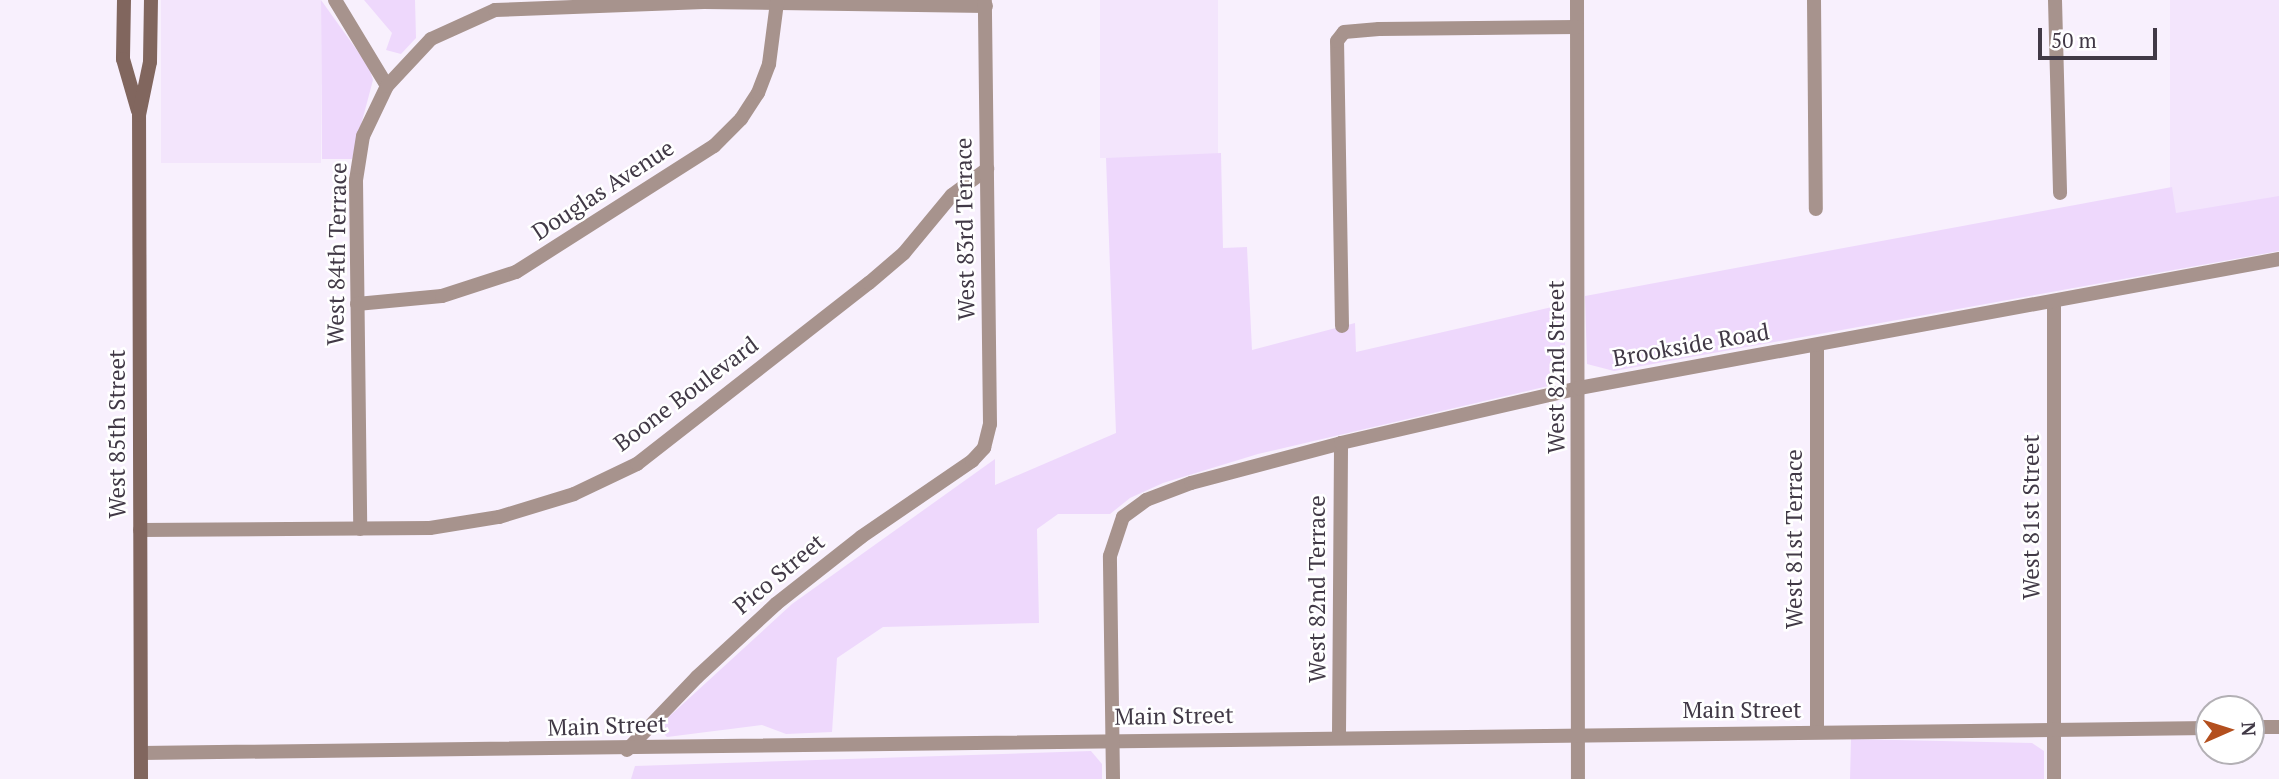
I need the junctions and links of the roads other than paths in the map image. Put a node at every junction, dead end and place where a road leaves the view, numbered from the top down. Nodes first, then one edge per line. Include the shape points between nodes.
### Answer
1 (124, 0) edge
2 (151, 0) edge
3 (335, 0) edge
4 (1577, 0) edge
5 (1814, 0) edge
6 (2055, 0) edge
7 (778, 2) junction
8 (985, 3) edge
9 (1577, 27) junction
10 (387, 86) junction
11 (139, 115) junction
12 (987, 169) junction
13 (2060, 193) dead end
14 (1816, 209) dead end
15 (2279, 259) edge
16 (358, 303) junction
17 (2054, 303) junction
18 (1342, 326) dead end
19 (1817, 346) junction
20 (1579, 387) junction
21 (1341, 443) junction
22 (978, 455) joint
23 (360, 529) junction
24 (140, 530) junction
25 (2195, 728) edge
26 (2054, 731) junction
27 (1816, 732) junction
28 (1578, 734) junction
29 (1339, 735) junction
30 (1113, 740) junction
31 (628, 750) junction
32 (141, 753) junction
33 (141, 779) edge
34 (1113, 779) edge
35 (1578, 779) edge
36 (2054, 779) edge

1 - 11 main road, West 85th Street via 123,59
2 - 11 main road, West 85th Street via 150,62
3 - 10 street
4 - 9 street, West 82nd Street
5 - 14 street
6 - 13 street
7 - 8 street, West 84th Terrace
7 - 10 street, West 84th Terrace via 495,10 431,39
7 - 16 street, Douglas Avenue via 769,64 758,93 741,119 713,146 516,272 442,296
8 - 12 street, West 83rd Terrace
9 - 18 street via 1343,32 1337,41
9 - 20 street, West 82nd Street
10 - 16 street, West 84th Terrace via 363,136 356,180
11 - 24 main road, West 85th Street
12 - 22 street, West 83rd Terrace via 990,424
12 - 23 street, Boone Boulevard via 952,195 904,253 869,283 637,464 574,494 499,517 430,528
15 - 17 street, Brookside Road
16 - 23 street, West 84th Terrace
17 - 19 street, Brookside Road
17 - 26 street, West 81st Street
19 - 20 street, Brookside Road
19 - 27 street, West 81st Terrace
20 - 21 street, Brookside Road
20 - 28 street, West 82nd Street
21 - 29 street, West 82nd Terrace
21 - 30 street, Brookside Road via 1191,483 1146,500 1123,517 1110,556
22 - 31 street, Pico Street via 776,604
23 - 24 street, Boone Boulevard
24 - 32 main road, West 85th Street
25 - 26 street, Main Street
26 - 27 street, Main Street
26 - 36 street, West 81st Street
27 - 28 street, Main Street
28 - 29 street, Main Street
28 - 35 street, West 82nd Street
29 - 30 street, Main Street
30 - 31 street, Main Street
30 - 34 street
31 - 32 street, Main Street
32 - 33 main road, West 85th Street

